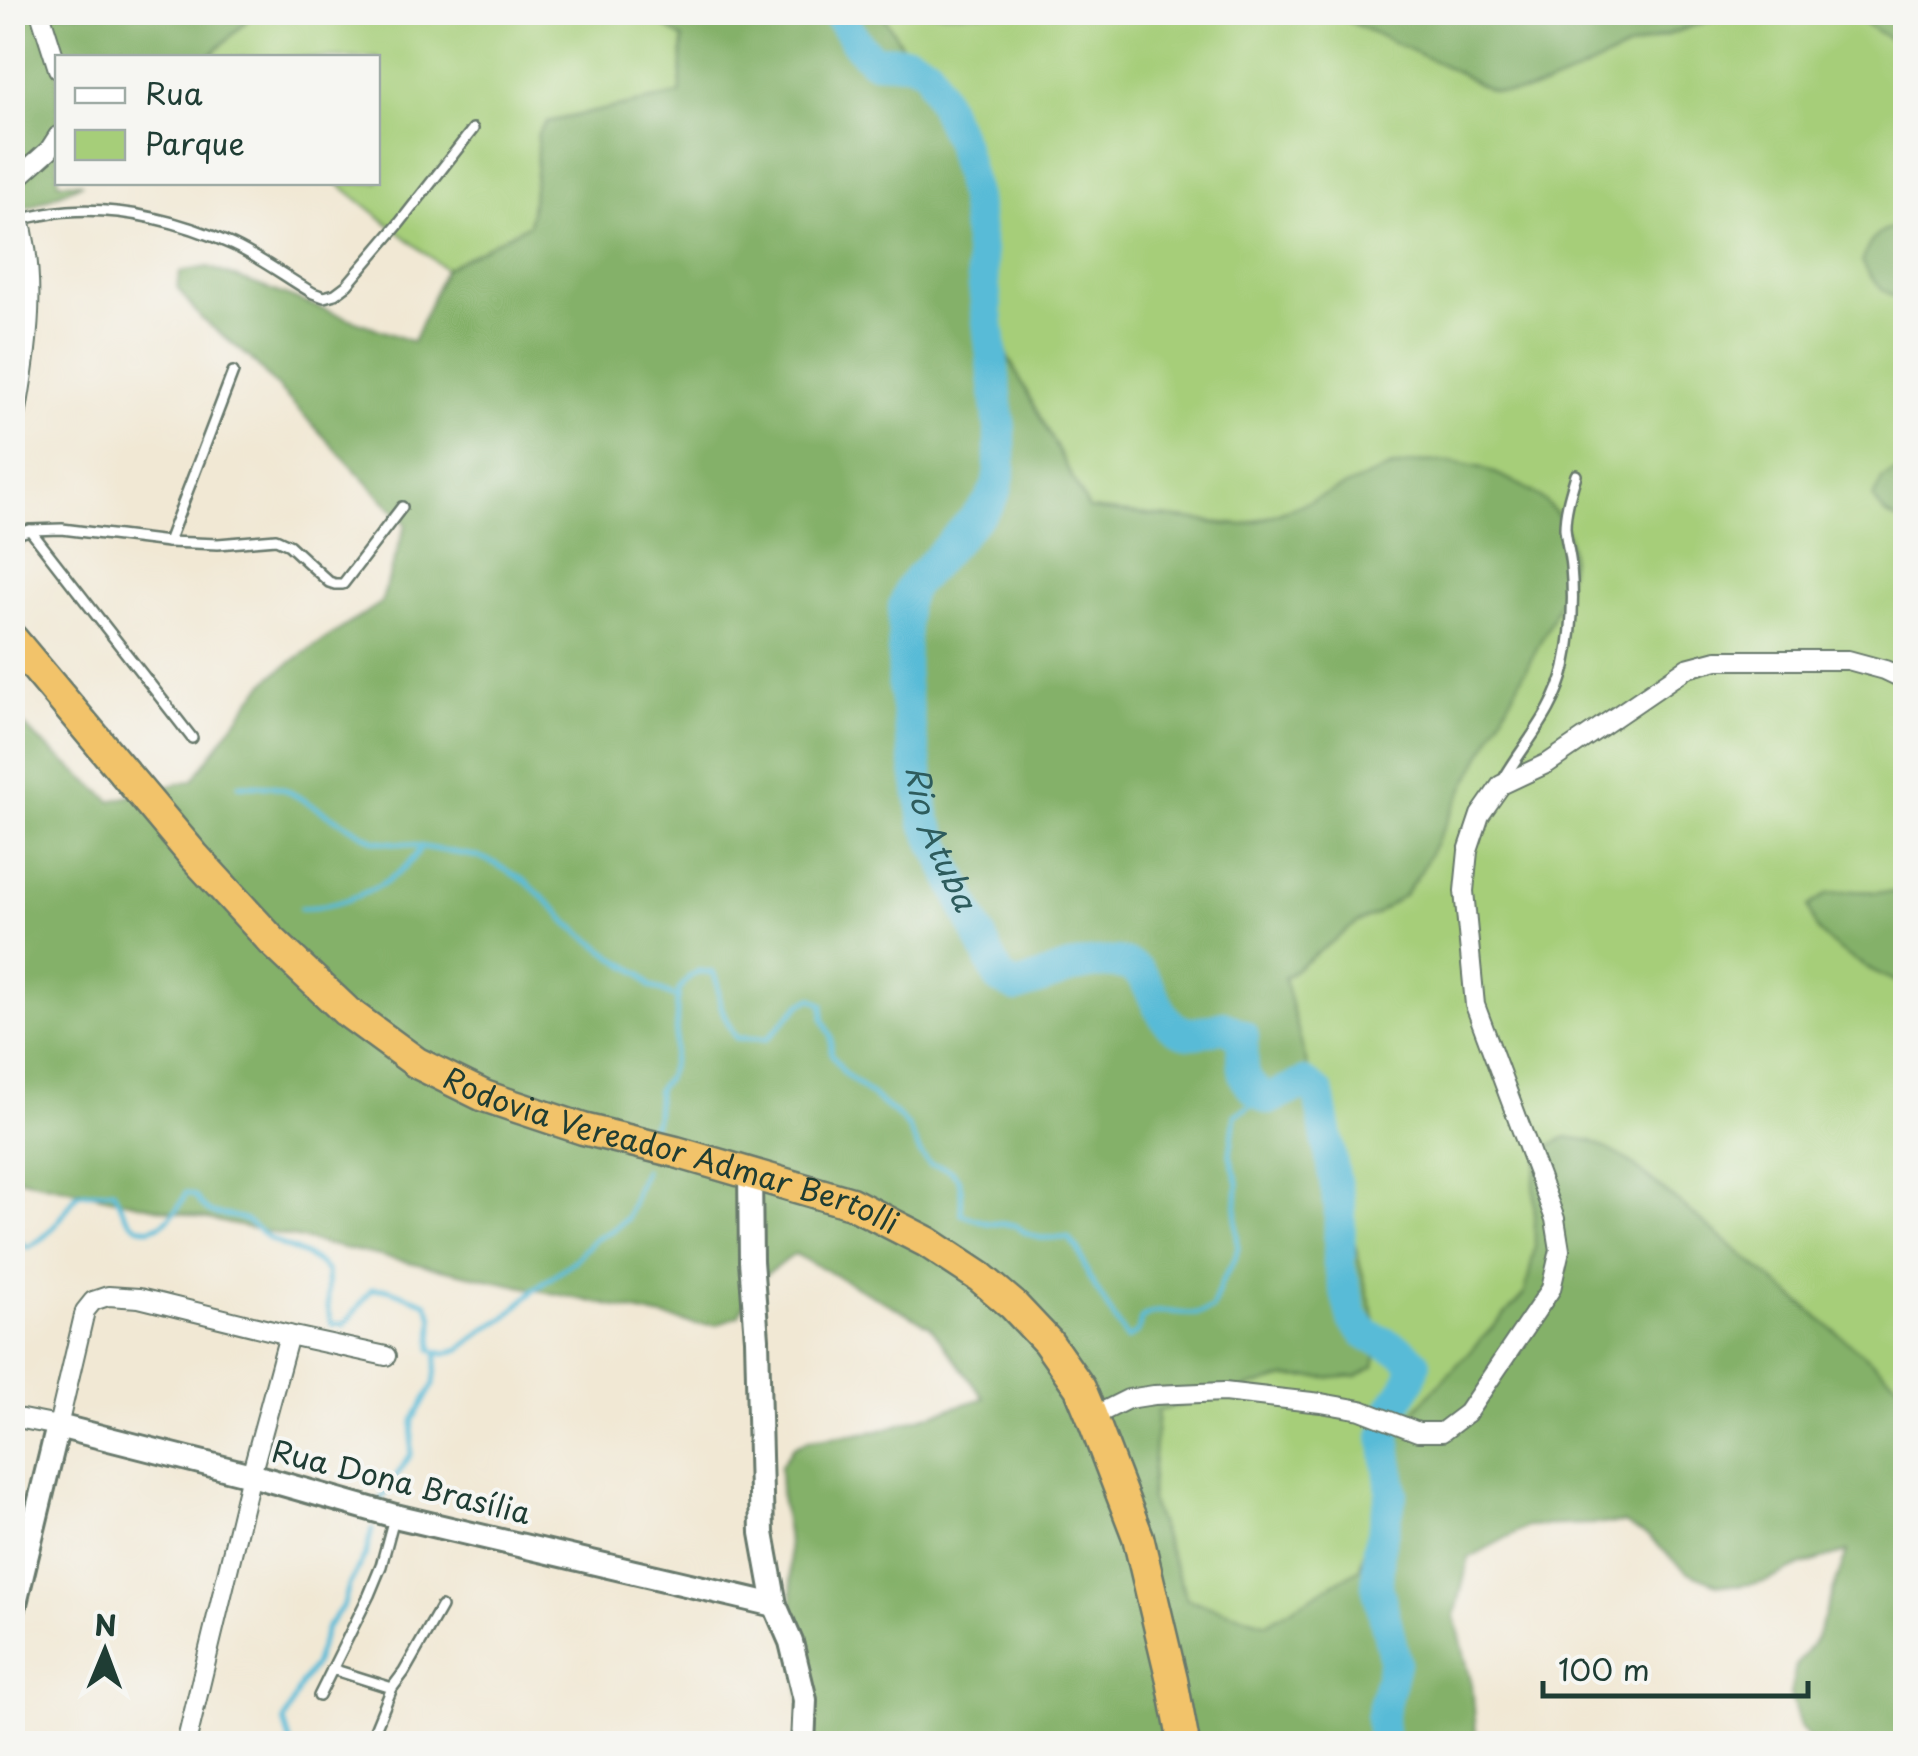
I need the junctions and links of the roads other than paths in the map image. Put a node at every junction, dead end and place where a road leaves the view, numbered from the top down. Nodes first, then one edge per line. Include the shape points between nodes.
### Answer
1 (40, 12) edge
2 (55, 60) edge
3 (473, 129) dead end
4 (55, 141) edge
5 (12, 183) edge
6 (12, 195) edge
7 (22, 219) junction
8 (232, 372) dead end
9 (12, 439) edge
10 (1576, 475) dead end
11 (402, 507) dead end
12 (30, 530) junction
13 (12, 535) edge
14 (168, 542) junction
15 (12, 639) edge
16 (1906, 680) edge
17 (192, 738) dead end
18 (1501, 785) junction
19 (750, 1174) junction
20 (289, 1335) junction
21 (386, 1356) dead end
22 (12, 1417) edge
23 (1092, 1417) junction
24 (58, 1426) junction
25 (252, 1476) junction
26 (395, 1516) junction
27 (775, 1606) junction
28 (441, 1607) dead end
29 (12, 1616) edge
30 (332, 1668) junction
31 (392, 1688) junction
32 (319, 1696) dead end
33 (186, 1744) edge
34 (369, 1744) edge
35 (803, 1744) edge
36 (1184, 1744) edge

1 - 2 street
3 - 7 lane via 346,285 324,297 236,246 158,220 100,210
4 - 5 street
6 - 7 street
7 - 9 street via 30,288
8 - 14 lane
10 - 18 lane via 1566,528 1572,601 1565,667 1534,737
11 - 14 lane via 343,584 328,582 276,539
12 - 13 lane
12 - 14 lane
12 - 17 lane
15 - 19 highway, Rodovia Vereador Admar Bertolli via 272,941 346,1011 417,1063 484,1096
16 - 18 street via 1848,660 1717,660 1687,668 1548,763
18 - 23 street via 1480,815 1468,851 1464,891 1471,967 1475,1005 1555,1219 1560,1250 1550,1288 1467,1413 1442,1432 1418,1432 1360,1410 1224,1392 1128,1399
19 - 23 highway, Rodovia Vereador Admar Bertolli via 851,1203 980,1276 1047,1341
19 - 27 street via 762,1532
20 - 21 street
20 - 24 street via 138,1298 94,1301
20 - 25 street
22 - 24 street, Rua Dona Brasília
23 - 36 highway, Rodovia Vereador Admar Bertolli via 1138,1538
24 - 25 street, Rua Dona Brasília
24 - 29 street
25 - 26 street, Rua Dona Brasília
25 - 33 street
26 - 27 street, Rua Dona Brasília
26 - 30 lane via 375,1580
27 - 35 street via 806,1700
28 - 31 lane
30 - 31 lane
30 - 32 lane
31 - 34 lane

